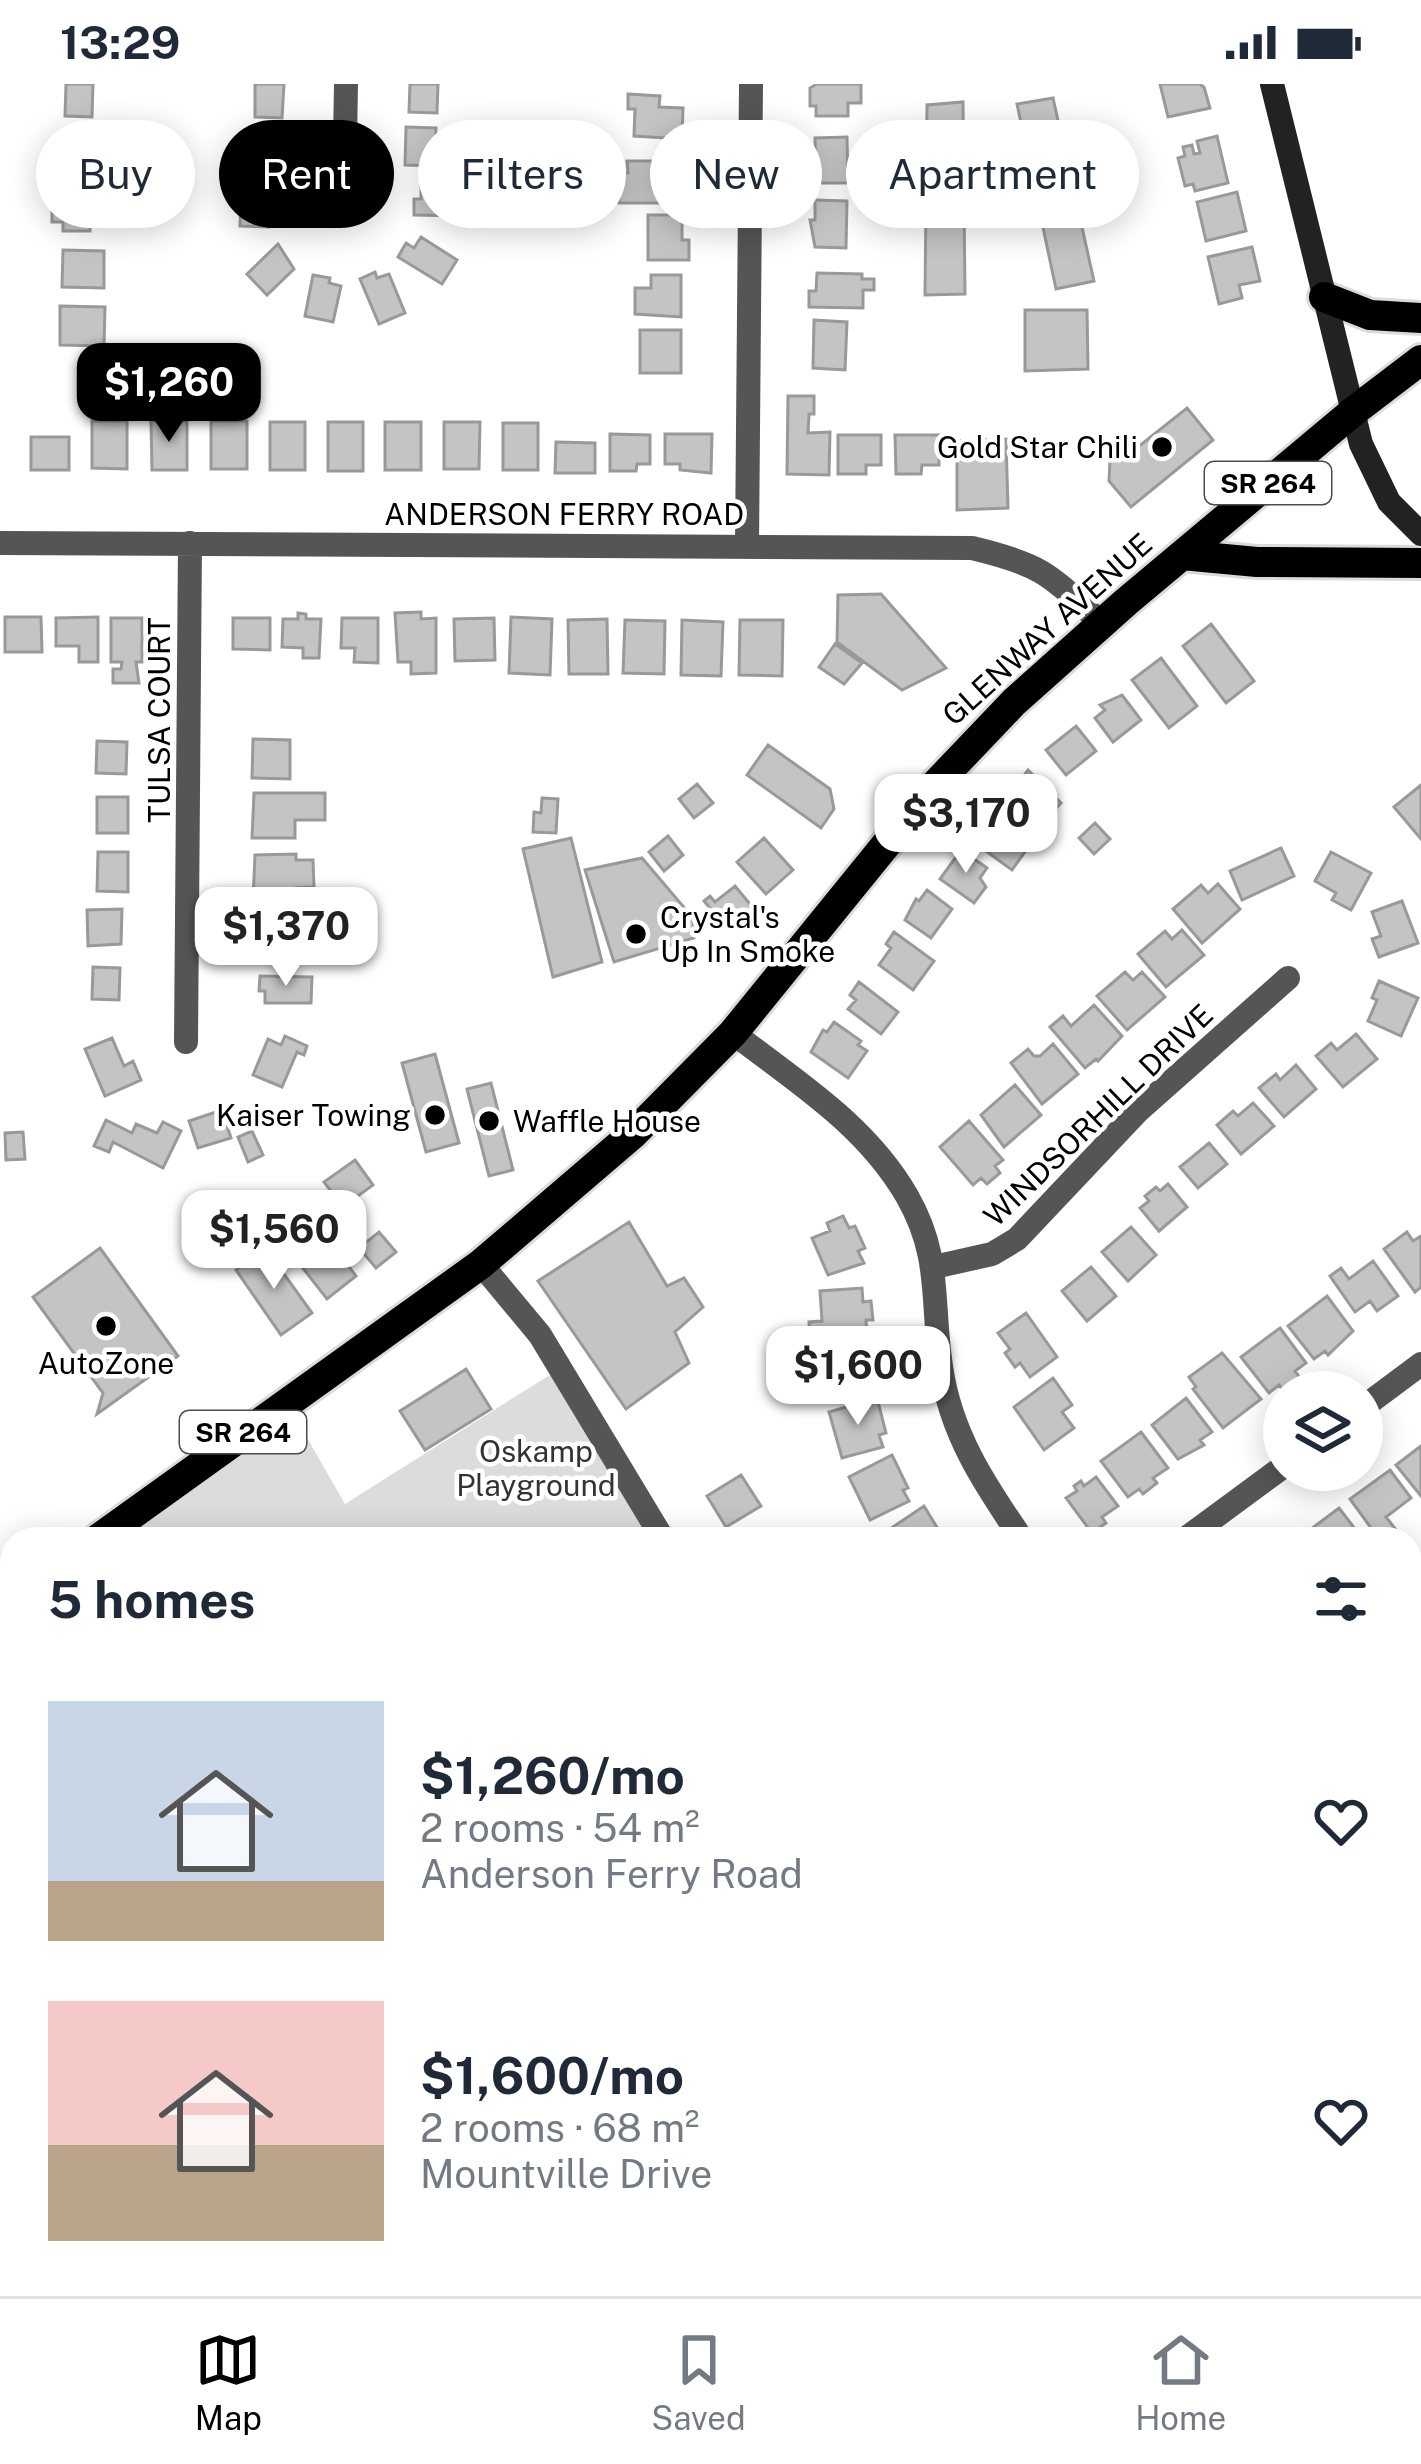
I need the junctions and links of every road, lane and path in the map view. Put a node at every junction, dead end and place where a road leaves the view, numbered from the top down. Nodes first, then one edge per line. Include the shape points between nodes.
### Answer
1 (346, 84) edge
2 (751, 84) edge
3 (1272, 84) edge
4 (345, 120) edge
5 (1324, 297) junction
6 (1421, 318) edge
7 (1421, 360) edge
8 (1354, 411) junction
9 (1421, 534) edge
10 (0, 543) edge
11 (190, 543) junction
12 (747, 544) junction
13 (1183, 555) junction
14 (1421, 563) edge
15 (1102, 624) junction
16 (1288, 978) dead end
17 (734, 1033) junction
18 (186, 1042) dead end
19 (482, 1264) junction
20 (934, 1267) junction
21 (1421, 1364) edge
22 (1383, 1392) edge
23 (1263, 1481) edge
24 (115, 1527) edge
25 (656, 1527) edge
26 (1014, 1527) edge
27 (1201, 1527) edge

1 - 4 street
2 - 12 street
3 - 5 street
5 - 6 main road via 1370,315
5 - 8 street
7 - 8 main road, GLENWAY AVENUE / SR 264
8 - 9 street via 1378,484
8 - 13 main road, GLENWAY AVENUE / SR 264
10 - 11 street, ANDERSON FERRY ROAD
11 - 12 street, ANDERSON FERRY ROAD
11 - 18 street, TULSA COURT
12 - 15 street, ANDERSON FERRY ROAD via 989,552 1052,574
13 - 14 main road
13 - 15 main road, GLENWAY AVENUE / SR 264
15 - 17 main road, GLENWAY AVENUE / SR 264 via 932,788
16 - 20 street, WINDSORHILL DRIVE via 1138,1111 1017,1239 992,1255
17 - 19 main road, GLENWAY AVENUE / SR 264 via 645,1123
17 - 20 street via 851,1124 883,1159 909,1200
19 - 24 main road, GLENWAY AVENUE / SR 264
19 - 25 street via 541,1335
20 - 26 street via 949,1405 982,1481
21 - 22 street
23 - 27 street

